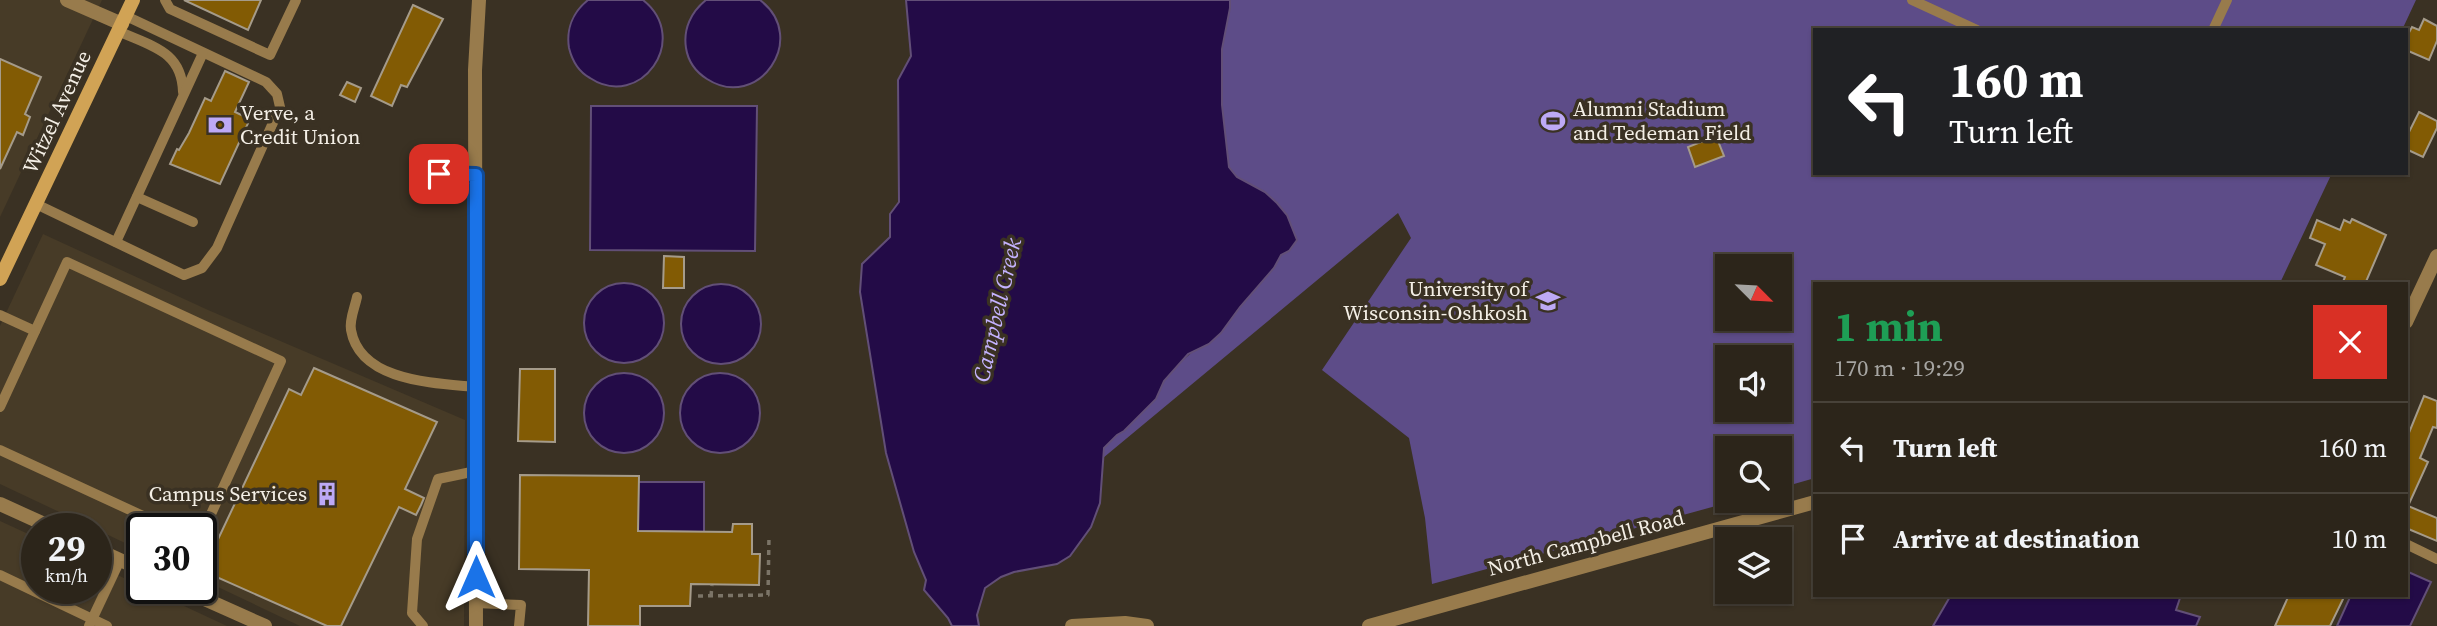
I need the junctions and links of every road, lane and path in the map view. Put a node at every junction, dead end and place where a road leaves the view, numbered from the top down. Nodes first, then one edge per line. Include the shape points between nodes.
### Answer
1 (67, 0) edge
2 (133, 0) edge
3 (165, 0) edge
4 (296, 0) edge
5 (479, 0) edge
6 (1912, 0) edge
7 (2227, 0) edge
8 (122, 24) junction
9 (1973, 28) edge
10 (2214, 28) edge
11 (202, 53) junction
12 (183, 94) junction
13 (476, 175) junction
14 (416, 181) dead end
15 (137, 197) junction
16 (36, 204) junction
17 (193, 222) dead end
18 (116, 242) junction
19 (2437, 256) edge
20 (0, 279) edge
21 (357, 297) dead end
22 (0, 315) edge
23 (2408, 318) edge
24 (35, 331) junction
25 (476, 387) junction
26 (0, 407) edge
27 (0, 450) edge
28 (477, 471) junction
29 (1813, 503) edge
30 (0, 504) edge
31 (136, 513) edge
32 (212, 513) edge
33 (21, 514) edge
34 (769, 536) dead end
35 (2408, 545) edge
36 (112, 556) edge
37 (2437, 559) edge
38 (120, 560) junction
39 (126, 563) edge
40 (0, 575) edge
41 (712, 585) dead end
42 (698, 596) dead end
43 (711, 596) junction
44 (476, 603) junction
45 (216, 604) edge
46 (1417, 619) edge
47 (90, 622) edge
48 (107, 626) edge
49 (265, 626) edge
50 (423, 626) edge
51 (476, 626) edge
52 (519, 626) edge
53 (1072, 626) edge
54 (1147, 626) edge
55 (1369, 626) edge

1 - 8 street
2 - 8 main road, Witzel Avenue
3 - 4 lane via 170,9 270,55
5 - 13 street
6 - 9 lane
7 - 10 lane
8 - 11 lane
8 - 12 lane via 176,61
8 - 16 main road, Witzel Avenue
11 - 12 lane
11 - 18 lane via 266,82 280,107 217,248 202,268 184,275
12 - 15 lane
13 - 14 lane via 439,174
13 - 25 street
15 - 17 lane
15 - 18 lane
16 - 18 lane
16 - 20 main road, Witzel Avenue
19 - 23 street
21 - 25 lane via 350,328 358,350 375,367 417,380
22 - 24 lane
24 - 26 lane
24 - 32 lane via 67,262 281,361
25 - 28 street
27 - 31 lane
28 - 44 street
28 - 50 lane via 439,479 417,539 412,612
29 - 46 street, North Campbell Road
30 - 33 street
34 - 43 path via 768,595
35 - 37 lane
36 - 38 street
38 - 39 street
38 - 47 lane
40 - 47 lane
41 - 43 path
42 - 43 path
44 - 51 street
44 - 52 lane via 521,605
45 - 49 street
46 - 55 street, North Campbell Road
47 - 48 lane
53 - 54 street

